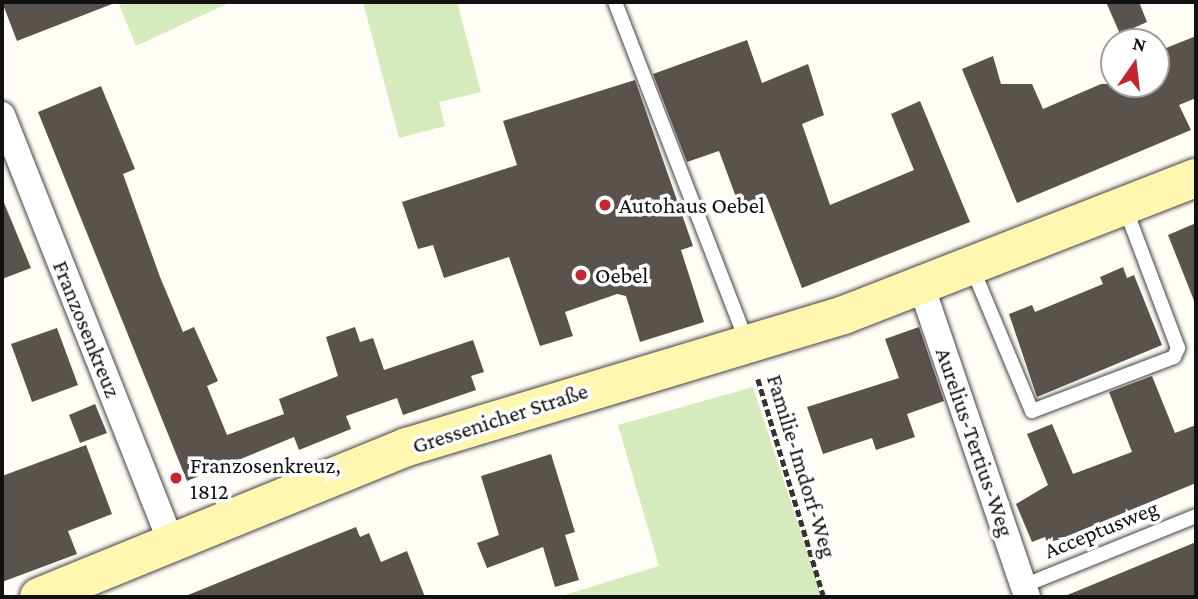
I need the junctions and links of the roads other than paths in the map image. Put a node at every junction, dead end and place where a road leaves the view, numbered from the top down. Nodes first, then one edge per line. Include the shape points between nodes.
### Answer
1 (615, 2) edge
2 (2, 115) edge
3 (1196, 178) edge
4 (1125, 208) junction
5 (973, 270) junction
6 (922, 288) junction
7 (747, 344) junction
8 (1196, 516) edge
9 (172, 542) junction
10 (1025, 591) edge
11 (38, 597) edge

1 - 7 lane
2 - 9 street, Franzosenkreuz
3 - 4 main road, Gressenicher Straße
4 - 5 main road, Gressenicher Straße
4 - 5 lane via 1178,348 1174,357 1032,411
5 - 6 main road, Gressenicher Straße
6 - 7 main road, Gressenicher Straße
6 - 10 street, Aurelius-Tertius-Weg
7 - 9 main road, Gressenicher Straße via 407,447
8 - 10 lane, Acceptusweg
9 - 11 main road, Gressenicher Straße

